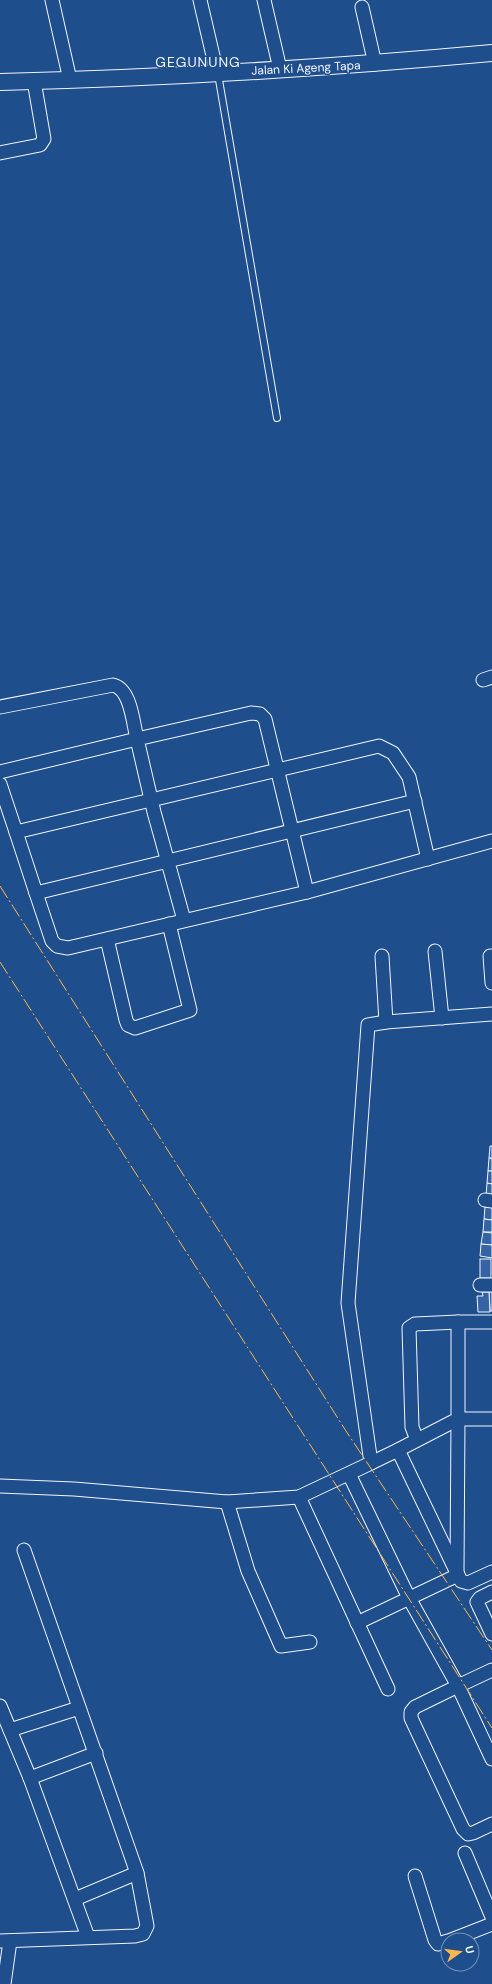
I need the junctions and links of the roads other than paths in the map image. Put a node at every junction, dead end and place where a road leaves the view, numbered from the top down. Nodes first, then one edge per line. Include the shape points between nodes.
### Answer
1 (52, 0) edge
2 (200, 0) edge
3 (264, 0) edge
4 (362, 7) dead end
5 (492, 53) edge
6 (375, 64) junction
7 (280, 69) junction
8 (217, 73) junction
9 (70, 80) junction
10 (34, 81) junction
11 (0, 82) edge
12 (0, 153) edge
13 (277, 418) dead end
14 (0, 706) edge
15 (137, 739) junction
16 (277, 770) junction
17 (0, 772) edge
18 (0, 784) edge
19 (151, 800) junction
20 (415, 801) junction
21 (16, 832) junction
22 (292, 832) junction
23 (492, 841) edge
24 (428, 859) junction
25 (166, 861) junction
26 (307, 892) junction
27 (36, 893) junction
28 (184, 920) junction
29 (169, 924) junction
30 (107, 939) junction
31 (436, 952) dead end
32 (382, 956) dead end
33 (492, 956) edge
34 (492, 983) edge
35 (492, 1014) edge
36 (442, 1018) junction
37 (386, 1022) junction
38 (458, 1322) junction
39 (492, 1322) edge
40 (458, 1419) junction
41 (492, 1419) edge
42 (417, 1440) junction
43 (398, 1450) junction
44 (371, 1463) junction
45 (349, 1474) junction
46 (0, 1486) edge
47 (299, 1497) junction
48 (227, 1502) junction
49 (24, 1550) dead end
50 (492, 1572) edge
51 (458, 1575) junction
52 (492, 1592) edge
53 (409, 1598) junction
54 (357, 1623) junction
55 (492, 1634) edge
56 (310, 1642) dead end
57 (492, 1670) edge
58 (458, 1686) junction
59 (388, 1689) dead end
60 (0, 1706) edge
61 (79, 1708) junction
62 (10, 1730) junction
63 (96, 1753) junction
64 (492, 1759) edge
65 (30, 1778) junction
66 (492, 1824) edge
67 (465, 1853) dead end
68 (137, 1873) junction
69 (415, 1876) dead end
70 (75, 1899) junction
71 (492, 1917) edge
72 (492, 1924) edge
73 (472, 1932) edge
74 (88, 1937) junction
75 (5, 1941) edge
76 (440, 1943) edge
77 (4, 1984) edge

1 - 9 street
2 - 8 street
3 - 7 street
4 - 6 street
5 - 6 street, Jalan Ki Ageng Tapa
6 - 7 street, Jalan Ki Ageng Tapa
7 - 8 street, Jalan Ki Ageng Tapa
8 - 9 street, Jalan Ki Ageng Tapa
8 - 13 lane
9 - 10 street, Jalan Ki Ageng Tapa
10 - 11 street, Jalan Ki Ageng Tapa
10 - 12 street via 43,142 40,145
14 - 15 street via 118,686 126,694
15 - 16 street via 252,713 260,714 264,719
15 - 17 street
15 - 19 street
16 - 19 street
16 - 20 street via 379,746 393,753 402,764 409,777
16 - 22 street
18 - 21 street
19 - 21 street
19 - 25 street
20 - 22 street
20 - 24 street
21 - 27 street
22 - 25 street
22 - 26 street
23 - 24 street
24 - 26 street
25 - 27 street
25 - 28 street
26 - 28 street
27 - 30 street via 52,940 57,946 68,948
28 - 29 street
29 - 30 street
29 - 30 street via 190,1010 135,1028 128,1025 126,1020
31 - 36 street
32 - 37 street
33 - 34 street
35 - 36 street
36 - 37 street
37 - 44 street via 368,1025 348,1303
38 - 39 street
38 - 40 street
38 - 42 street via 415,1324 409,1328 412,1427
40 - 41 street
40 - 42 street
40 - 51 street
42 - 43 street
43 - 44 street
43 - 51 street
44 - 45 street
45 - 47 street
45 - 53 street
46 - 48 street via 74,1489
47 - 48 street
47 - 54 street
48 - 56 street via 248,1571 281,1646
49 - 61 street
50 - 51 street via 468,1583 461,1581
51 - 53 street
52 - 55 street via 480,1598 478,1602
53 - 54 street
53 - 58 street
54 - 59 street
57 - 58 street
58 - 64 street
58 - 66 street via 415,1707 410,1712 411,1718 463,1829 468,1834
60 - 62 street
61 - 62 street
61 - 63 street
62 - 65 street
63 - 65 street
63 - 68 street
65 - 70 street
67 - 71 street
68 - 70 street
68 - 74 street via 147,1926 143,1934
69 - 76 street via 435,1940
70 - 74 street
72 - 73 street
74 - 75 street
75 - 77 street

